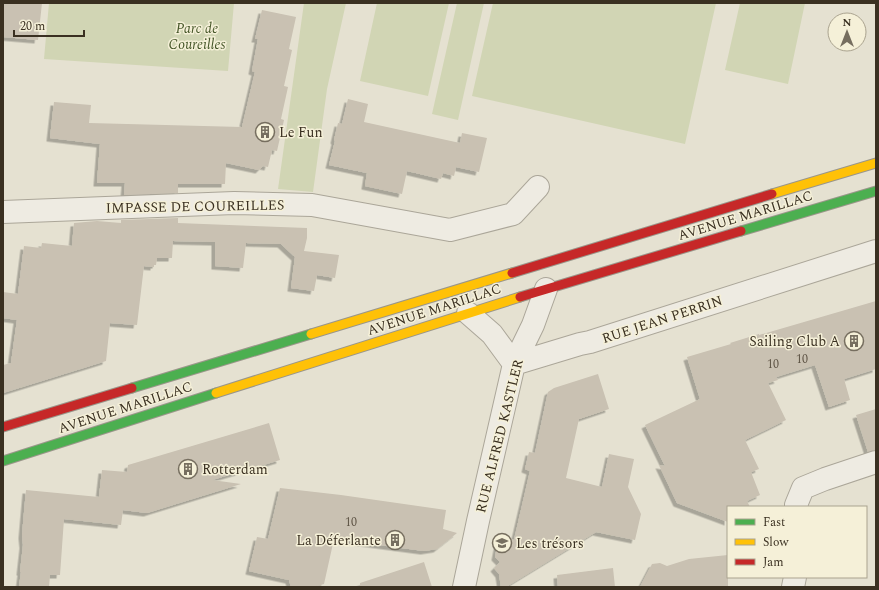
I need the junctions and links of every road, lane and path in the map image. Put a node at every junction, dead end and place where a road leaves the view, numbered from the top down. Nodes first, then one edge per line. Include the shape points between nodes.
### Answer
1 (876, 163) edge
2 (538, 187) dead end
3 (876, 191) edge
4 (3, 212) edge
5 (876, 251) edge
6 (546, 289) junction
7 (468, 313) junction
8 (514, 364) junction
9 (3, 427) edge
10 (3, 461) edge
11 (876, 462) edge
12 (796, 506) edge
13 (464, 587) edge

1 - 9 street, AVENUE MARILLAC
2 - 4 street, IMPASSE DE COUREILLES via 513,214 450,230 312,205 234,203
3 - 6 street, AVENUE MARILLAC
5 - 8 street, RUE JEAN PERRIN
6 - 7 street, AVENUE MARILLAC
6 - 8 street, RUE ALFRED KASTLER via 533,325
7 - 8 street via 492,334
7 - 10 street, AVENUE MARILLAC
8 - 13 street, RUE ALFRED KASTLER
11 - 12 street via 802,488

